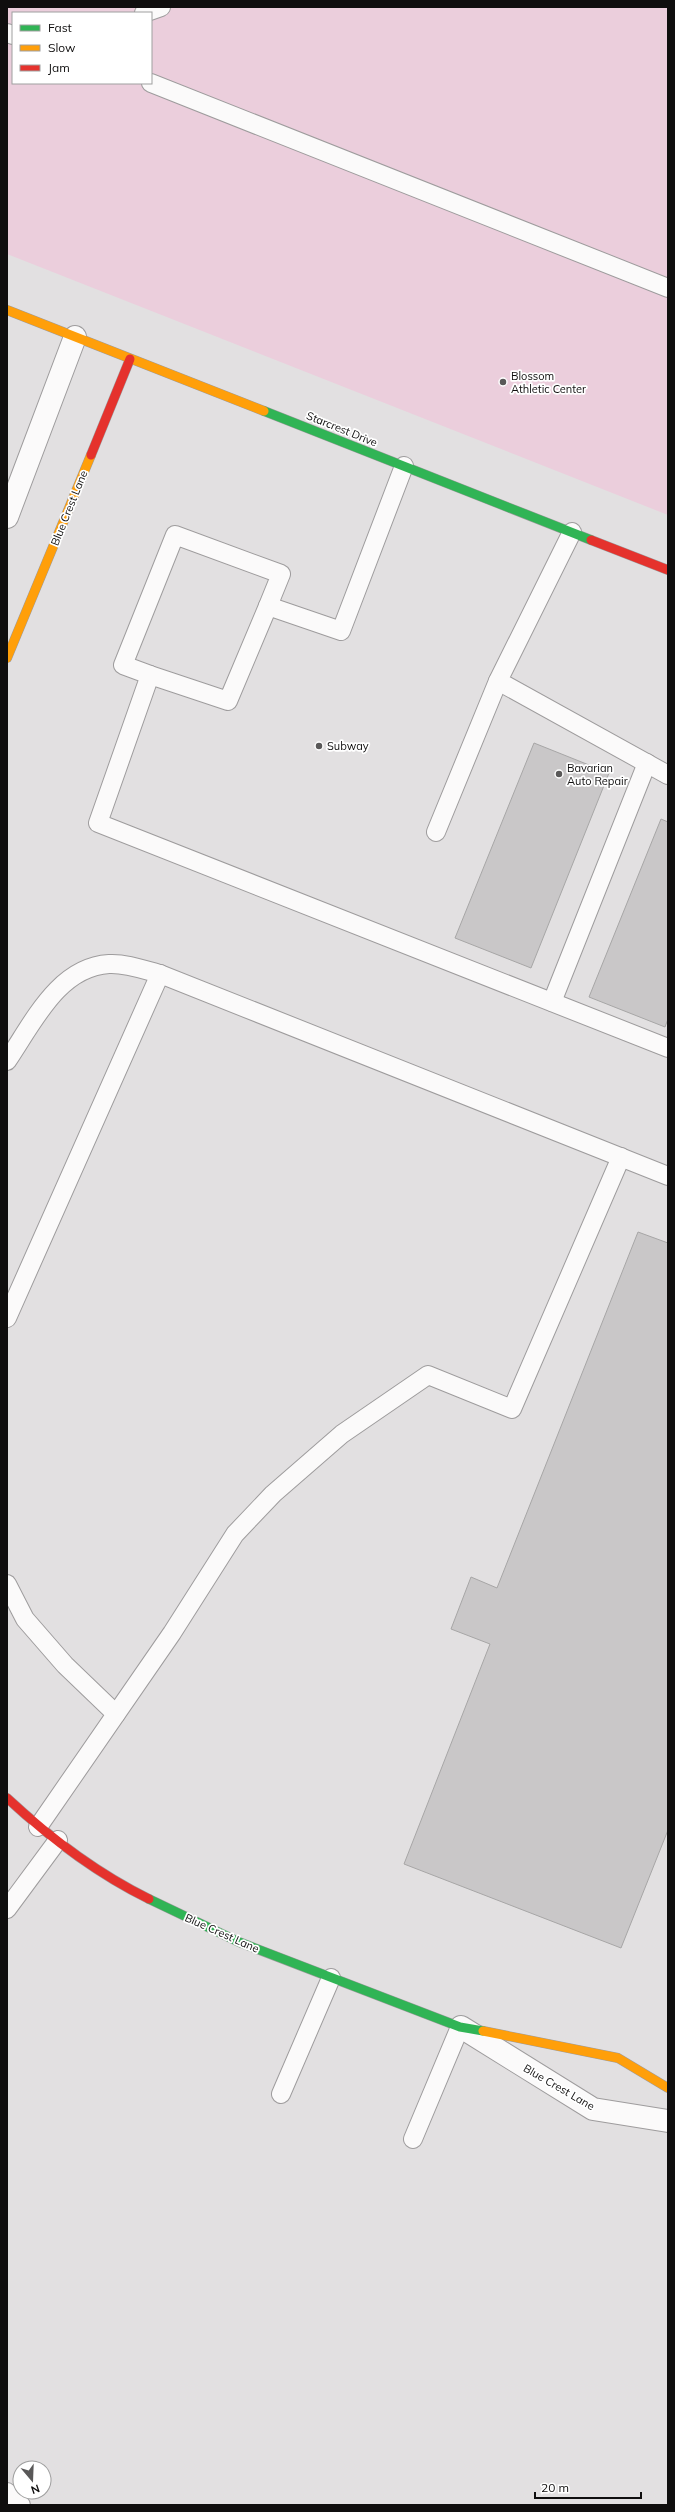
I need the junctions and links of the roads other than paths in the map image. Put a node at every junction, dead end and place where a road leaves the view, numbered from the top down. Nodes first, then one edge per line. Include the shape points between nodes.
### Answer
1 (161, 7) edge
2 (147, 12) edge
3 (152, 83) edge
4 (668, 288) edge
5 (7, 310) edge
6 (75, 336) junction
7 (130, 358) junction
8 (404, 466) junction
9 (7, 518) edge
10 (572, 532) junction
11 (668, 570) edge
12 (268, 606) junction
13 (7, 658) edge
14 (150, 675) junction
15 (498, 681) junction
16 (647, 763) junction
17 (668, 775) edge
18 (436, 832) dead end
19 (160, 974) junction
20 (552, 1002) junction
21 (668, 1048) edge
22 (7, 1061) edge
23 (621, 1157) junction
24 (668, 1176) edge
25 (7, 1318) edge
26 (7, 1584) edge
27 (116, 1714) junction
28 (7, 1798) edge
29 (38, 1827) junction
30 (58, 1840) junction
31 (7, 1909) edge
32 (331, 1978) junction
33 (460, 2027) junction
34 (668, 2088) edge
35 (281, 2094) dead end
36 (668, 2121) edge
37 (413, 2138) dead end
38 (7, 2492) edge
39 (21, 2505) edge

1 - 2 lane
3 - 4 lane
5 - 6 street, Starcrest Drive
6 - 7 street, Starcrest Drive
6 - 9 street
7 - 8 street, Starcrest Drive
7 - 13 street, Blue Crest Lane
8 - 10 street, Starcrest Drive
8 - 12 lane via 341,632
10 - 11 street, Starcrest Drive
10 - 15 lane
12 - 14 lane via 228,701
12 - 14 lane via 281,574 175,535 123,665
14 - 20 lane via 98,823
15 - 16 lane
15 - 18 lane
16 - 17 lane
16 - 20 lane
19 - 22 lane via 110,964 84,969 61,983
19 - 23 lane
19 - 25 lane
20 - 21 lane
23 - 24 lane
23 - 27 lane via 512,1409 428,1375 342,1434 273,1494 235,1534 172,1633
26 - 27 lane via 25,1619 65,1665
27 - 29 lane
28 - 29 street, Blue Crest Lane
29 - 30 street, Blue Crest Lane
30 - 31 lane
30 - 32 street, Blue Crest Lane via 86,1861 145,1897 239,1942
32 - 33 street, Blue Crest Lane
32 - 35 lane
33 - 34 street, Blue Crest Lane via 618,2058
33 - 36 street, Blue Crest Lane via 593,2109
33 - 37 lane
38 - 39 lane

